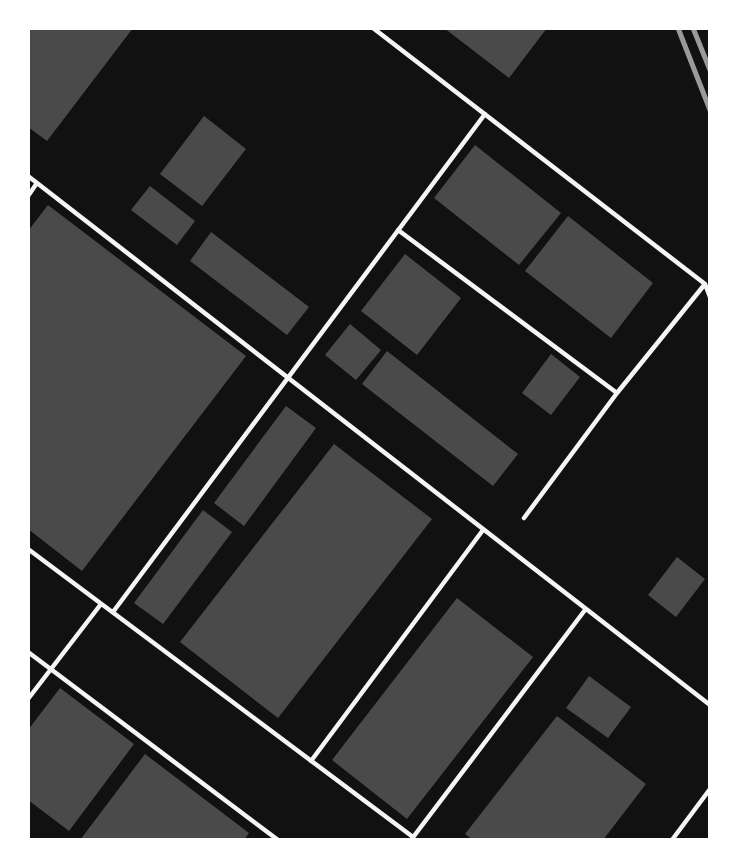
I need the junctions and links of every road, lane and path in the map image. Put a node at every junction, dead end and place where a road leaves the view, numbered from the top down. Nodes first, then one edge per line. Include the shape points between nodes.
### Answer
1 (373, 28) edge
2 (485, 114) junction
3 (28, 176) edge
4 (37, 183) junction
5 (28, 195) edge
6 (398, 230) junction
7 (705, 284) junction
8 (710, 297) edge
9 (287, 378) junction
10 (617, 393) junction
11 (524, 517) dead end
12 (483, 530) junction
13 (28, 549) edge
14 (101, 604) junction
15 (585, 610) junction
16 (113, 612) junction
17 (28, 652) edge
18 (51, 670) junction
19 (28, 698) edge
20 (710, 705) edge
21 (311, 761) junction
22 (710, 789) edge
23 (412, 839) edge
24 (278, 840) edge
25 (672, 840) edge

1 - 2 lane
2 - 6 lane
2 - 7 lane
3 - 4 lane
4 - 5 lane
4 - 9 lane
6 - 9 lane
6 - 10 lane
7 - 8 lane
7 - 10 lane
9 - 12 lane
9 - 16 lane
10 - 11 lane
12 - 15 lane
12 - 21 lane
13 - 14 lane
14 - 16 lane
14 - 18 lane
15 - 20 lane
15 - 23 lane
16 - 21 lane
17 - 18 lane
18 - 19 lane
18 - 24 lane
21 - 23 lane
22 - 25 lane

